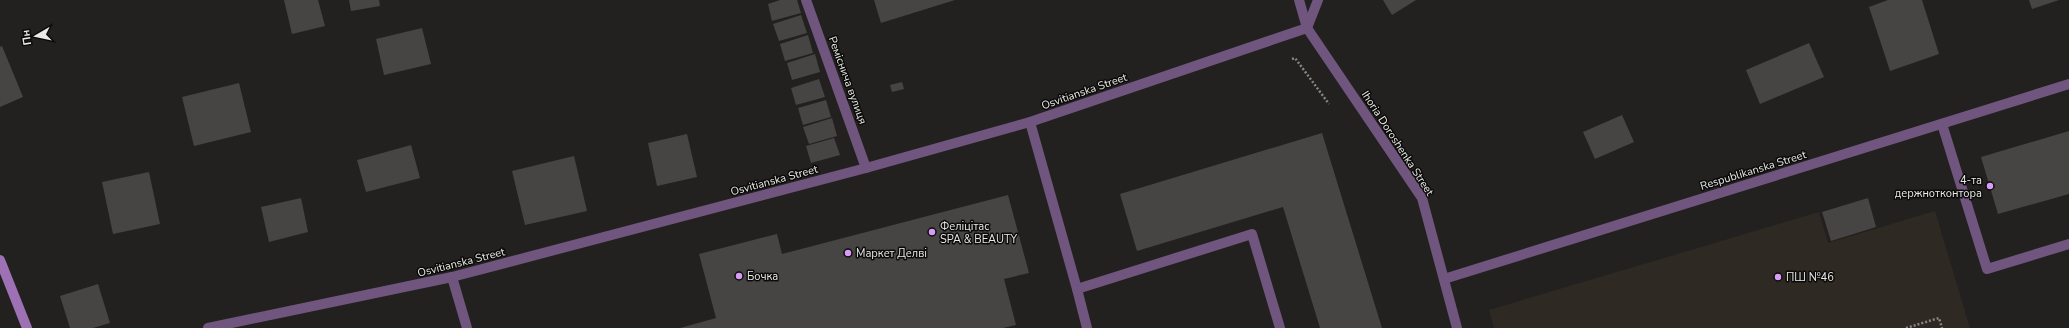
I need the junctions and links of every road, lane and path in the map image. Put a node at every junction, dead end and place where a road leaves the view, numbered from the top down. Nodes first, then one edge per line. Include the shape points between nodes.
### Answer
1 (806, 0) edge
2 (1298, 0) edge
3 (1318, 0) edge
4 (1307, 28) junction
5 (1287, 60) dead end
6 (2069, 84) edge
7 (1331, 107) dead end
8 (1030, 122) junction
9 (1942, 124) junction
10 (866, 168) junction
11 (2069, 244) edge
12 (0, 260) edge
13 (452, 277) junction
14 (1444, 279) junction
15 (1078, 289) junction
16 (27, 328) edge
17 (208, 328) edge
18 (467, 328) edge
19 (1087, 328) edge
20 (1280, 328) edge
21 (1458, 328) edge
22 (1906, 328) edge
23 (1942, 328) edge

1 - 10 street, Реміснича вулиця
2 - 4 street, Ihoria Doroshenka Street
3 - 4 street
4 - 8 street, Osvitianska Street
4 - 14 street, Ihoria Doroshenka Street via 1422,198
5 - 7 path via 1295,58
6 - 9 street, Respublikanska Street
8 - 10 street, Osvitianska Street
8 - 15 street
9 - 11 street via 1987,269
9 - 14 street, Respublikanska Street
10 - 13 street, Osvitianska Street
12 - 16 street
13 - 17 street, Osvitianska Street
13 - 18 street
14 - 21 street, Ihoria Doroshenka Street
15 - 19 street
15 - 20 street via 1252,234
22 - 23 path via 1939,318

